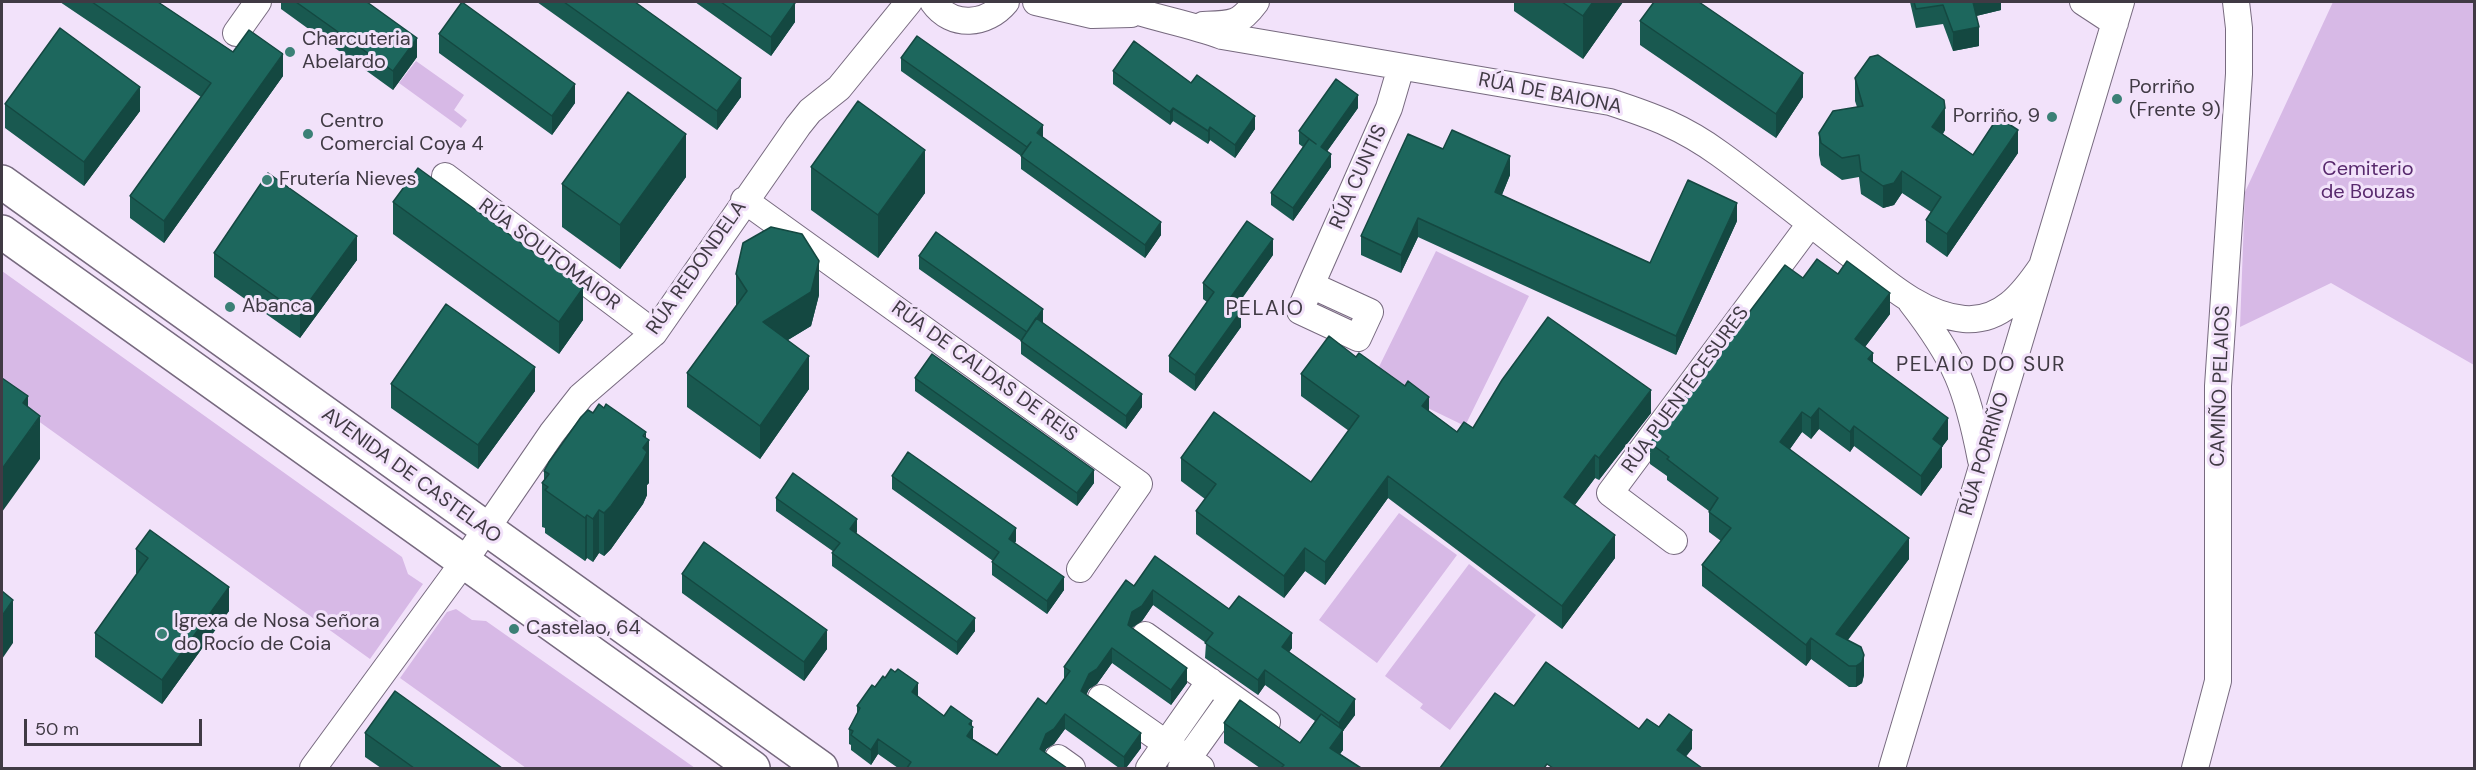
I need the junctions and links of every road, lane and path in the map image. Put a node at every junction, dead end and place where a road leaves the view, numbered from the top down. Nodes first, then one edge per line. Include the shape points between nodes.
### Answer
1 (258, 2) edge
2 (909, 2) edge
3 (933, 2) edge
4 (1006, 2) edge
5 (1036, 2) edge
6 (1109, 2) edge
7 (1256, 2) edge
8 (2083, 2) edge
9 (2236, 2) edge
10 (2121, 7) edge
11 (1138, 14) junction
12 (1194, 25) junction
13 (236, 33) dead end
14 (1401, 67) junction
15 (445, 176) dead end
16 (2, 182) edge
17 (744, 200) junction
18 (1810, 224) junction
19 (2, 232) edge
20 (2042, 266) junction
21 (1311, 285) dead end
22 (1909, 299) junction
23 (654, 333) junction
24 (1981, 463) junction
25 (486, 530) junction
26 (1674, 541) dead end
27 (464, 563) junction
28 (1080, 569) dead end
29 (1145, 635) edge
30 (1210, 681) junction
31 (1232, 696) junction
32 (1101, 698) dead end
33 (1283, 733) edge
34 (1167, 744) junction
35 (1190, 765) edge
36 (313, 768) edge
37 (753, 768) edge
38 (821, 768) edge
39 (1149, 768) edge
40 (1892, 768) edge
41 (2195, 768) edge

1 - 13 street
2 - 17 street, RÚA REDONDELA via 839,88 810,111
3 - 4 street via 948,16 972,22 989,17
5 - 11 street, RÚA DE BAIONA via 1092,15
6 - 11 street, RÚA DE BAIONA
7 - 12 street via 1244,18 1231,24
8 - 10 street
9 - 41 street, CAMIÑO PELAIOS via 2239,74 2218,386 2218,681
10 - 20 street, RÚA PORRIÑO
11 - 12 street, RÚA DE BAIONA
12 - 14 street, RÚA DE BAIONA via 1222,36
14 - 18 street, RÚA DE BAIONA via 1610,102 1667,121 1719,153
14 - 21 street, RÚA CUNTIS via 1389,108
15 - 23 street, RÚA SOUTOMAIOR
16 - 25 main road, AVENIDA DE CASTELAO
17 - 23 street, RÚA REDONDELA
17 - 28 street, RÚA DE CALDAS DE REIS via 1139,484
18 - 22 street, RÚA DE BAIONA
18 - 26 street, RÚA PUENTECESURES via 1610,493
19 - 27 main road, AVENIDA DE CASTELAO
20 - 22 street, RÚA DE BAIONA via 2025,291 1992,316 1951,317
20 - 24 street, RÚA PORRIÑO
22 - 24 street, RÚA DE BAIONA via 1955,365 1966,393
23 - 25 street, RÚA REDONDELA via 581,396
24 - 40 street, RÚA PORRIÑO
25 - 27 street, RÚA REDONDELA
25 - 38 main road, AVENIDA DE CASTELAO
27 - 36 street, RÚA REDONDELA
27 - 37 main road, AVENIDA DE CASTELAO
29 - 30 street
30 - 31 street
30 - 34 street
31 - 33 street
31 - 35 street
32 - 34 street
34 - 35 street
34 - 39 street

